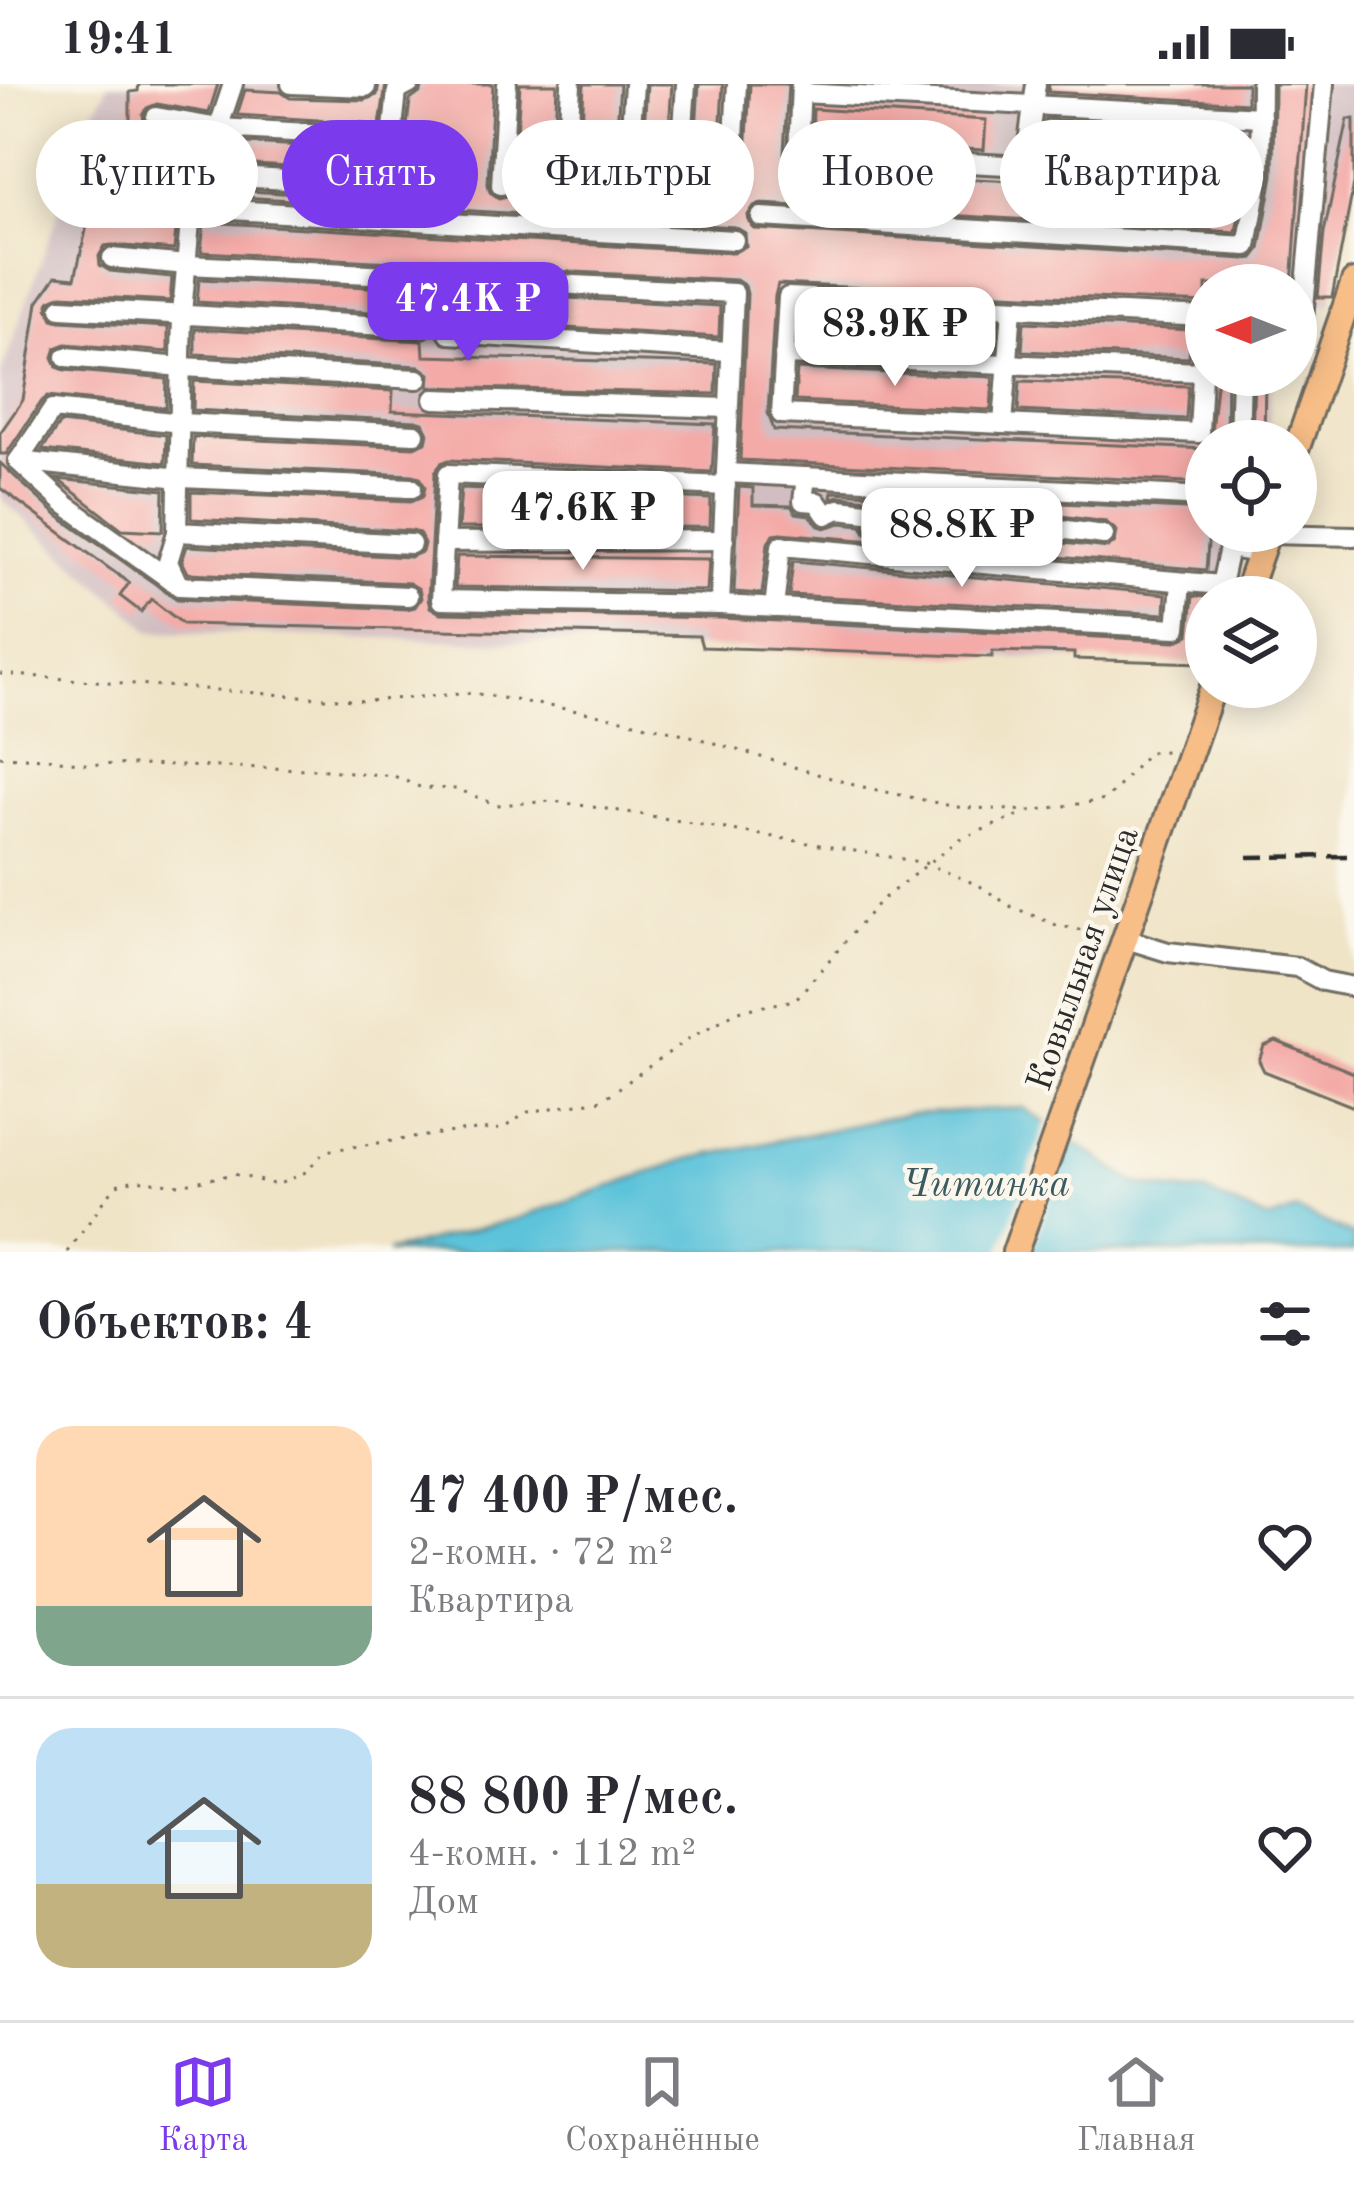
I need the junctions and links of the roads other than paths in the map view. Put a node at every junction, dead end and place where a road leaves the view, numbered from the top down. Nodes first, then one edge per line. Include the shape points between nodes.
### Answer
1 (233, 84) edge
2 (292, 84) edge
3 (410, 84) edge
4 (507, 84) edge
5 (571, 84) edge
6 (634, 84) edge
7 (686, 84) edge
8 (737, 84) edge
9 (1036, 84) edge
10 (1261, 84) edge
11 (1324, 84) edge
12 (367, 87) dead end
13 (801, 89) edge
14 (1033, 105) junction
15 (156, 117) dead end
16 (1261, 118) joint
17 (173, 120) edge
18 (222, 120) edge
19 (394, 120) edge
20 (569, 120) edge
21 (632, 120) edge
22 (684, 120) edge
23 (735, 120) edge
24 (1031, 120) edge
25 (1000, 165) edge
26 (501, 185) dead end
27 (258, 214) edge
28 (761, 217) dead end
29 (190, 228) edge
30 (1250, 228) edge
31 (734, 240) dead end
32 (112, 258) dead end
33 (1305, 264) edge
34 (187, 265) junction
35 (412, 276) dead end
36 (454, 279) dead end
37 (1354, 282) edge
38 (61, 308) dead end
39 (1012, 308) junction
40 (182, 314) junction
41 (1185, 315) edge
42 (1317, 320) edge
43 (1340, 322) junction
44 (422, 328) dead end
45 (449, 334) dead end
46 (730, 350) junction
47 (784, 355) junction
48 (66, 357) dead end
49 (1010, 365) junction
50 (182, 367) junction
51 (1185, 371) edge
52 (418, 379) dead end
53 (1200, 396) edge
54 (434, 399) dead end
55 (728, 408) junction
56 (1306, 420) edge
57 (181, 423) junction
58 (1003, 424) junction
59 (415, 434) dead end
60 (18, 461) junction
61 (806, 477) junction
62 (180, 478) junction
63 (726, 479) junction
64 (412, 488) dead end
65 (1185, 496) edge
66 (177, 532) junction
67 (1104, 535) dead end
68 (1354, 536) edge
69 (1317, 537) edge
70 (724, 540) junction
71 (444, 542) junction
72 (412, 544) dead end
73 (1227, 552) edge
74 (1181, 583) junction
75 (178, 586) junction
76 (408, 596) dead end
77 (720, 605) junction
78 (774, 608) junction
79 (1205, 708) edge
80 (1126, 939) junction
81 (1354, 987) edge
82 (1015, 1252) edge

1 - 18 lane
2 - 12 lane
3 - 19 lane via 397,91
4 - 26 lane
5 - 20 lane
6 - 21 lane
7 - 22 lane
8 - 23 lane
9 - 14 lane
10 - 16 lane
11 - 33 lane
13 - 14 lane
13 - 25 lane via 798,154
14 - 16 lane
14 - 24 lane
15 - 17 lane
27 - 31 lane
28 - 30 lane via 1247,246
29 - 34 lane
32 - 34 lane
34 - 35 lane
34 - 40 lane
36 - 46 lane via 734,293
37 - 43 main road
38 - 40 lane
39 - 41 lane
39 - 47 lane via 788,297
39 - 49 lane
40 - 44 lane
40 - 50 lane
42 - 43 lane
43 - 56 main road
45 - 46 lane
46 - 55 lane
47 - 49 lane
47 - 58 lane via 782,414
48 - 50 lane
49 - 51 lane
49 - 58 lane
50 - 52 lane
50 - 57 lane
53 - 58 lane via 1198,433
54 - 55 lane
55 - 63 lane
57 - 59 lane
57 - 60 lane via 53,409
57 - 62 lane
60 - 62 lane
60 - 75 lane
61 - 63 lane
61 - 65 lane
61 - 67 lane via 803,501 817,502 826,514 876,513 875,523 1040,541 1044,527
62 - 64 lane
62 - 66 lane
63 - 70 lane
63 - 71 lane via 448,474
66 - 72 lane
66 - 75 lane via 168,562
68 - 69 lane
70 - 71 lane
70 - 77 lane
71 - 77 lane via 441,599
73 - 74 lane via 1221,585
74 - 78 lane via 1178,628
74 - 78 lane via 781,546
75 - 76 lane
77 - 78 lane
79 - 80 main road, Ковыльная улица
80 - 81 lane via 1168,952 1297,967
80 - 82 main road, Ковыльная улица

